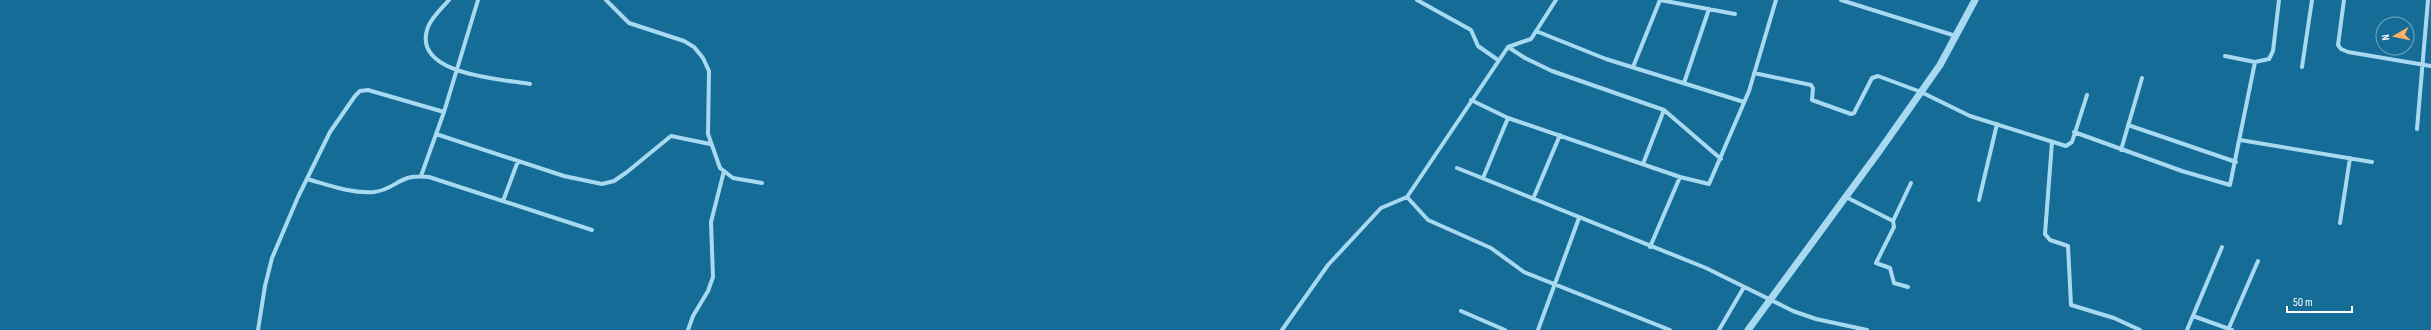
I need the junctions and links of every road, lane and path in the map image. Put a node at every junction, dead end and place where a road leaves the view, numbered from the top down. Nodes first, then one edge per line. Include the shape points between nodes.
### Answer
1 (448, 0) edge
2 (478, 0) edge
3 (606, 0) edge
4 (1417, 0) edge
5 (1556, 0) edge
6 (1660, 0) edge
7 (1776, 0) edge
8 (1841, 0) edge
9 (1975, 0) edge
10 (2279, 0) edge
11 (2312, 0) edge
12 (2344, 0) edge
13 (2424, 0) edge
14 (2430, 0) edge
15 (1709, 9) junction
16 (1735, 14) dead end
17 (1536, 31) junction
18 (1956, 37) junction
19 (1508, 47) junction
20 (2225, 56) dead end
21 (1498, 60) junction
22 (2255, 62) junction
23 (2423, 65) junction
24 (2302, 66) dead end
25 (2431, 66) edge
26 (1633, 67) junction
27 (456, 71) junction
28 (1754, 72) junction
29 (2142, 78) dead end
30 (1684, 83) junction
31 (530, 84) dead end
32 (1921, 92) junction
33 (2087, 95) dead end
34 (1471, 100) junction
35 (1744, 102) junction
36 (1664, 110) junction
37 (444, 112) junction
38 (1508, 118) junction
39 (1996, 124) junction
40 (2128, 125) junction
41 (2417, 129) dead end
42 (2074, 132) junction
43 (436, 134) junction
44 (1560, 136) junction
45 (2240, 140) junction
46 (2052, 142) junction
47 (710, 144) junction
48 (2121, 150) junction
49 (2350, 158) junction
50 (1721, 159) junction
51 (518, 161) junction
52 (2236, 162) junction
53 (2372, 162) dead end
54 (1643, 164) junction
55 (1457, 168) dead end
56 (724, 171) junction
57 (421, 176) junction
58 (1680, 177) junction
59 (1483, 178) junction
60 (307, 180) junction
61 (1911, 182) dead end
62 (762, 183) dead end
63 (1407, 197) junction
64 (1846, 197) junction
65 (1533, 199) junction
66 (1979, 200) dead end
67 (503, 201) junction
68 (1579, 218) junction
69 (1893, 221) junction
70 (2340, 223) dead end
71 (592, 230) dead end
72 (1650, 247) junction
73 (2222, 248) dead end
74 (2258, 261) dead end
75 (1555, 283) junction
76 (1744, 287) junction
77 (1908, 287) dead end
78 (1770, 301) junction
79 (1461, 311) dead end
80 (2193, 316) junction
81 (258, 330) edge
82 (688, 330) edge
83 (1282, 330) edge
84 (1506, 330) edge
85 (1538, 330) edge
86 (1670, 330) edge
87 (1719, 330) edge
88 (1748, 330) edge
89 (1867, 330) edge
90 (2140, 330) edge
91 (2187, 330) edge
92 (2230, 330) edge

1 - 27 street via 428,29 427,47 438,61
2 - 27 street
3 - 47 street via 629,23 684,42 694,47 704,58 709,71 707,119
4 - 21 street via 1471,30 1478,46
5 - 17 street
6 - 15 street
6 - 26 street
7 - 28 street
8 - 18 street
9 - 18 street
10 - 22 street via 2271,56 2266,61
11 - 24 street
12 - 23 street via 2338,44 2341,49
13 - 14 street
14 - 23 street
15 - 16 street
15 - 30 street
17 - 19 street via 1526,42 1513,43
17 - 26 street
18 - 32 street
19 - 21 street
19 - 36 street via 1552,71
20 - 22 street
21 - 34 street
22 - 45 street
23 - 25 street
23 - 41 street
26 - 30 street
27 - 31 street
27 - 37 street
28 - 32 street via 1812,85 1812,100 1851,114 1854,113 1874,77
28 - 35 street
29 - 40 street
30 - 35 street
32 - 39 street via 1961,112
32 - 64 street
33 - 42 street
34 - 38 street
34 - 63 street
35 - 50 street
36 - 50 street
36 - 54 street
37 - 43 street
37 - 60 street via 368,90 360,91 330,132
38 - 44 street
38 - 59 street
39 - 46 street
39 - 66 street
40 - 48 street
40 - 52 street
42 - 46 street via 2069,146
42 - 48 street
43 - 51 street
43 - 57 street
44 - 54 street
44 - 65 street
45 - 49 street
45 - 52 street
46 - 90 street via 2045,234 2050,240 2066,244 2069,248 2071,305 2114,318
47 - 51 street via 671,136 627,172 614,181 602,184 570,178
47 - 56 street
48 - 52 street via 2228,185 2232,183
49 - 53 street
49 - 70 street
50 - 58 street via 1708,184
51 - 67 street
54 - 58 street
55 - 59 street
56 - 62 street via 733,178
56 - 82 street via 711,222 712,277 708,291
57 - 60 street via 402,178 375,192 359,192
57 - 67 street
58 - 72 street
59 - 65 street
60 - 81 street via 272,258
61 - 69 street
63 - 75 street via 1422,215 1432,222 1491,248 1524,272
63 - 83 street via 1381,208 1328,265
64 - 69 street
64 - 78 street
65 - 68 street
67 - 71 street
68 - 72 street
68 - 75 street
69 - 77 street via 1894,227 1876,263 1890,268 1894,283
72 - 76 street via 1706,268
73 - 80 street
74 - 92 street
75 - 85 street
75 - 86 street
76 - 78 street
76 - 87 street
78 - 88 street
78 - 89 street via 1816,319
79 - 84 street
80 - 91 street
80 - 92 street

